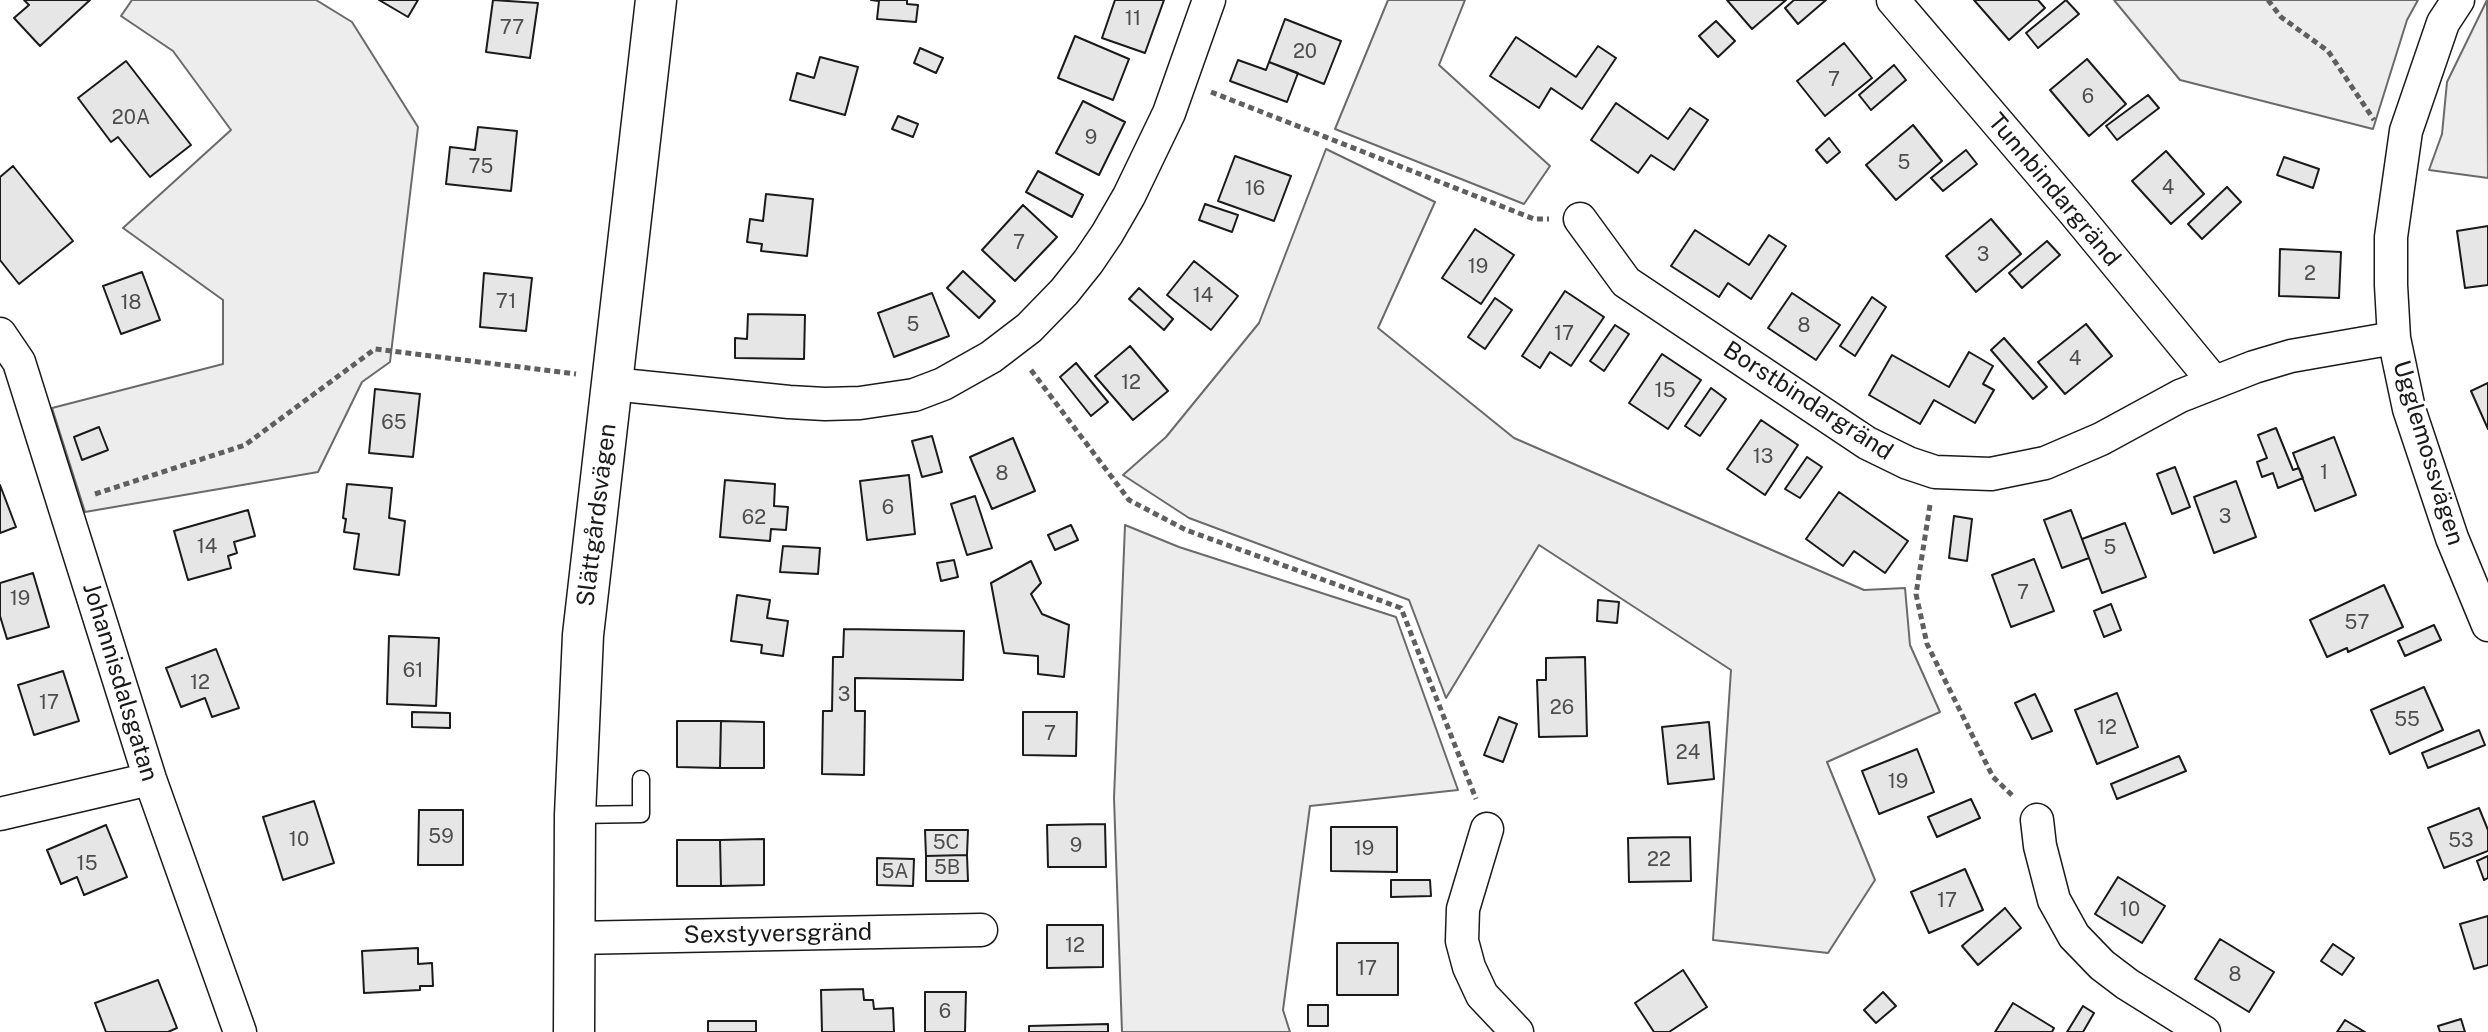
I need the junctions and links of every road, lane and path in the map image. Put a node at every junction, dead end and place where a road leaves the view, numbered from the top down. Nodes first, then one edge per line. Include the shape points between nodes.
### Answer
1 (656, 0) edge
2 (1209, 0) edge
3 (1893, 0) edge
4 (2268, 0) edge
5 (2458, 0) edge
6 (1180, 80) junction
7 (2401, 161) junction
8 (1580, 219) joint
9 (0, 334) edge
10 (2394, 338) junction
11 (1011, 343) junction
12 (2214, 382) junction
13 (612, 384) junction
14 (1935, 472) junction
15 (65, 504) junction
16 (2488, 625) edge
17 (150, 779) junction
18 (641, 779) dead end
19 (0, 814) edge
20 (575, 815) junction
21 (2037, 820) joint
22 (1487, 829) joint
23 (981, 930) dead end
24 (574, 938) junction
25 (240, 1032) edge
26 (574, 1032) edge
27 (1517, 1032) edge
28 (2204, 1032) edge

1 - 13 street, Slättgårdsvägen
2 - 6 street
3 - 12 street, Tunnbindargränd
4 - 7 path via 2281,17 2328,51
5 - 7 street, Ugglemossvägen via 2443,23 2425,72
6 - 8 path via 1534,219
6 - 11 street via 1153,147 1107,234 1064,292
7 - 10 street, Ugglemossvägen via 2391,237
8 - 14 street, Borstbindargränd via 1626,282 1867,443
9 - 15 street, Johannisdalsgatan via 19,362
10 - 12 street, Borstbindargränd via 2291,356
10 - 16 street, Ugglemossvägen via 2425,462
11 - 13 street via 943,384 887,400 813,404
11 - 22 path via 1129,500 1186,530 1401,608
12 - 14 street, Borstbindargränd via 2045,463 1991,474
13 - 15 path via 581,375 375,349 245,445
13 - 20 street, Slättgårdsvägen via 583,635
14 - 21 path via 1916,594 1927,644 1993,777
15 - 17 street, Johannisdalsgatan
17 - 19 street
17 - 25 street, Johannisdalsgatan
18 - 20 lane via 641,814
20 - 24 street, Slättgårdsvägen
21 - 28 street via 2054,900 2074,936 2127,984
22 - 27 street via 1463,909 1462,941 1482,995
23 - 24 street, Sexstyversgränd
24 - 26 street, Slättgårdsvägen

